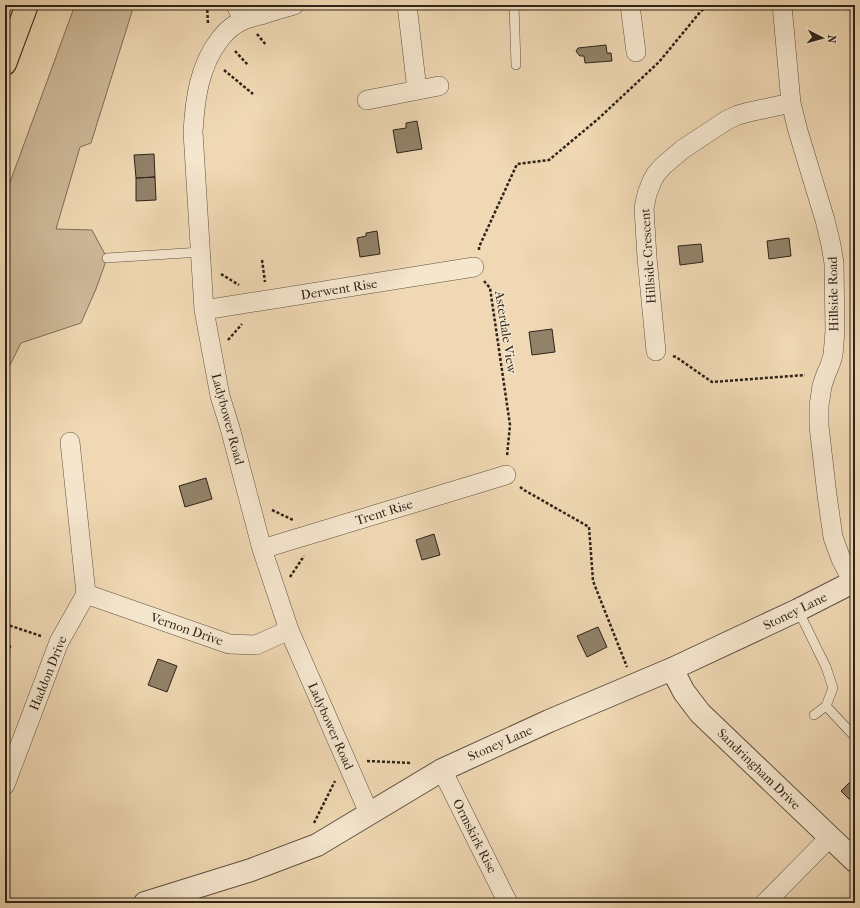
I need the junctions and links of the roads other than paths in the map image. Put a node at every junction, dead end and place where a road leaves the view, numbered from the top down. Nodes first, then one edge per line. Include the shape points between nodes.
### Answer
1 (27, 5) edge
2 (294, 5) edge
3 (407, 5) edge
4 (514, 5) edge
5 (630, 5) edge
6 (782, 5) edge
7 (244, 19) edge
8 (636, 52) dead end
9 (5, 64) edge
10 (516, 65) dead end
11 (439, 86) dead end
12 (417, 90) junction
13 (367, 100) dead end
14 (791, 104) junction
15 (200, 252) junction
16 (107, 258) dead end
17 (474, 268) road end
18 (204, 310) junction
19 (656, 351) road end
20 (70, 442) dead end
21 (506, 475) road end
22 (262, 549) junction
23 (854, 582) edge
24 (86, 594) junction
25 (798, 610) junction
26 (289, 630) junction
27 (672, 669) junction
28 (826, 706) junction
29 (814, 715) dead end
30 (855, 737) edge
31 (442, 770) junction
32 (5, 785) edge
33 (368, 813) junction
34 (830, 837) junction
35 (855, 861) edge
36 (145, 903) edge
37 (508, 903) edge
38 (765, 903) edge

1 - 9 highway
2 - 7 street, Ladybower Road
3 - 12 street
4 - 10 lane
5 - 8 street
6 - 14 street, Hillside Road
7 - 15 street, Ladybower Road via 226,31 213,48 197,92 193,132
11 - 12 street
12 - 13 street
14 - 19 street, Hillside Crescent via 749,112 727,120 679,152 663,166 652,181 644,208
14 - 23 street, Hillside Road via 826,220 834,263 833,355 822,386 819,426 833,537 841,559
15 - 16 lane
15 - 18 street, Ladybower Road
17 - 18 street, Derwent Rise
18 - 22 street, Ladybower Road via 220,396
20 - 24 street
21 - 22 street, Trent Rise
22 - 26 street, Ladybower Road
23 - 25 street, Stoney Lane
24 - 26 street, Vernon Drive via 229,644 256,645
24 - 32 street, Haddon Drive via 58,642
25 - 27 street, Stoney Lane
25 - 28 lane via 826,666 833,688
26 - 33 street, Ladybower Road
27 - 31 street, Stoney Lane
27 - 34 street, Sandringham Drive via 684,692 700,713
28 - 29 lane
28 - 30 lane
31 - 33 street, Stoney Lane
31 - 37 street, Ormskirk Rise
33 - 36 street, Stoney Lane via 317,845 251,870
34 - 35 street, Sandringham Drive
34 - 38 street

